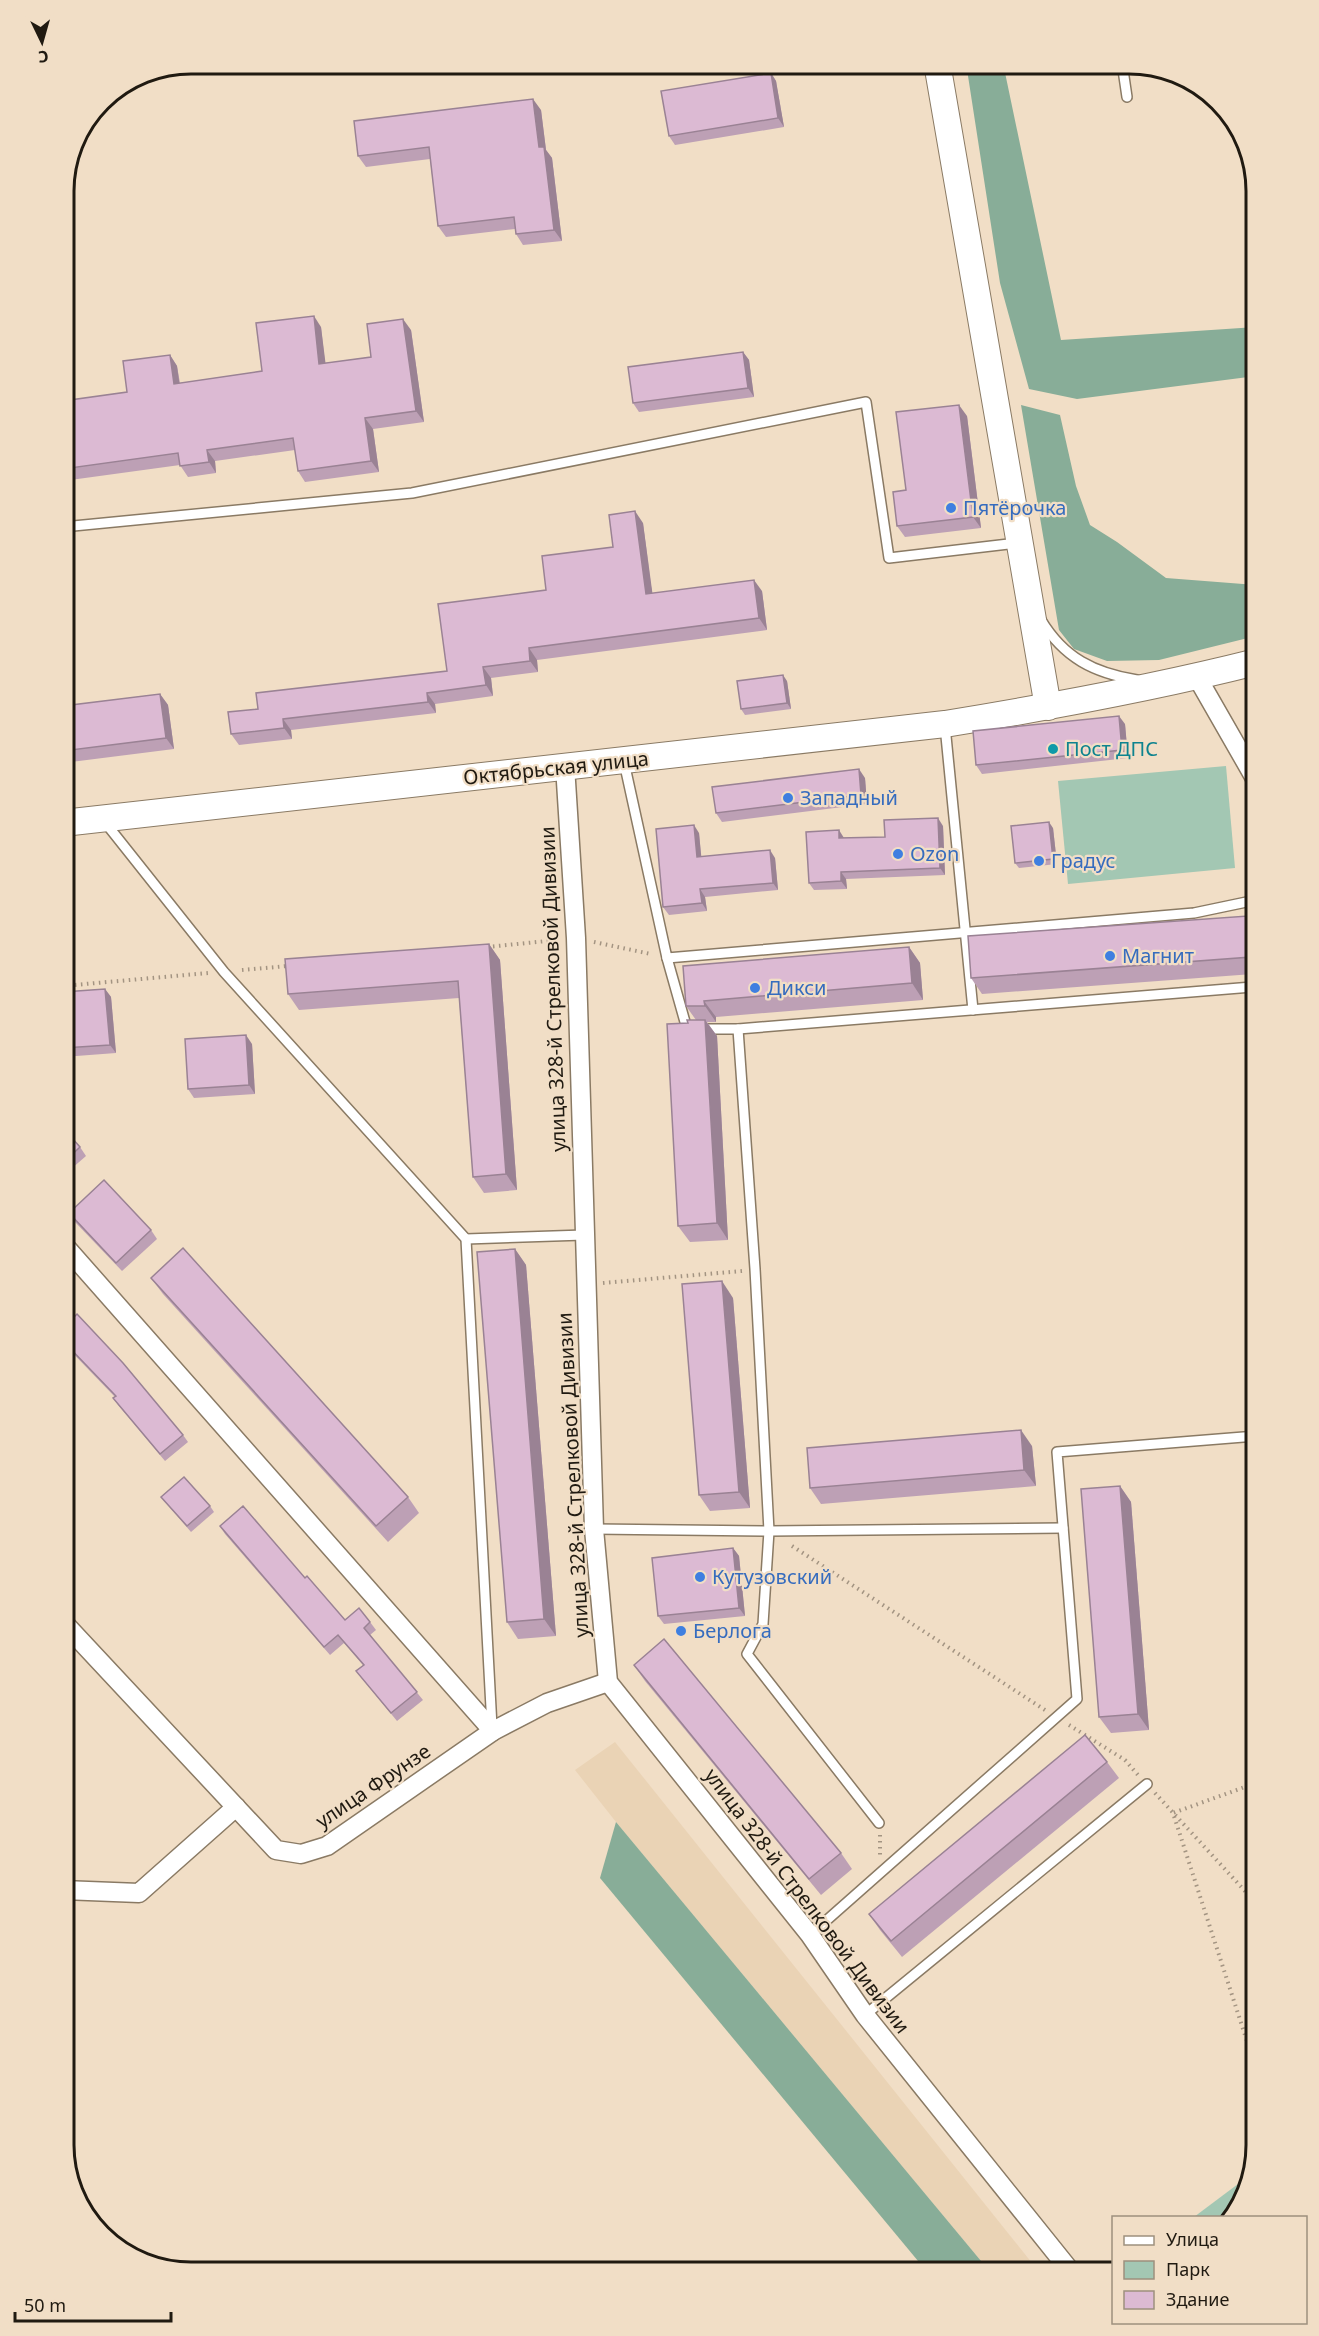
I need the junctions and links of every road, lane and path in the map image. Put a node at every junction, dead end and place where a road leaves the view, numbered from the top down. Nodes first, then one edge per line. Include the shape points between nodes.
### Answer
1 (939, 74) edge
2 (1124, 74) edge
3 (1127, 97) dead end
4 (74, 526) edge
5 (1020, 543) junction
6 (1024, 570) junction
7 (1246, 665) edge
8 (1197, 677) junction
9 (1160, 684) junction
10 (1048, 707) junction
11 (945, 724) junction
12 (623, 760) junction
13 (1246, 763) edge
14 (565, 766) junction
15 (103, 819) junction
16 (74, 823) edge
17 (1246, 902) edge
18 (966, 934) junction
19 (576, 938) junction
20 (482, 947) edge
21 (667, 958) junction
22 (294, 965) edge
23 (224, 972) junction
24 (74, 985) edge
25 (1246, 987) edge
26 (973, 1010) junction
27 (738, 1029) junction
28 (584, 1235) junction
29 (466, 1239) junction
30 (74, 1256) edge
31 (755, 1269) junction
32 (586, 1284) junction
33 (1246, 1437) edge
34 (1063, 1528) junction
35 (594, 1529) junction
36 (769, 1531) junction
37 (74, 1634) edge
38 (608, 1682) junction
39 (1057, 1717) junction
40 (493, 1731) junction
41 (1147, 1784) junction
42 (1246, 1787) edge
43 (236, 1807) junction
44 (1173, 1813) junction
45 (879, 1822) joint
46 (881, 1871) junction
47 (74, 1890) edge
48 (1246, 1892) edge
49 (810, 1935) junction
50 (865, 2015) junction
51 (1246, 2038) edge
52 (1063, 2262) edge

1 - 5 main road
2 - 3 lane
4 - 5 lane via 412,493 866,402 889,558
5 - 6 main road
6 - 9 lane via 1042,622 1069,655 1108,675
6 - 10 main road
7 - 8 main road, Октябрьская улица
8 - 9 main road, Октябрьская улица
8 - 13 street
9 - 10 main road, Октябрьская улица
10 - 11 main road, Октябрьская улица
11 - 12 main road, Октябрьская улица
11 - 18 lane
12 - 14 main road, Октябрьская улица
12 - 21 lane
14 - 15 main road, Октябрьская улица
14 - 19 street, улица 328-й Стрелковой Дивизии
15 - 16 main road, Октябрьская улица
15 - 23 lane
17 - 18 lane via 1194,913
18 - 21 lane
18 - 26 lane
19 - 20 path
19 - 21 path
19 - 28 street, улица 328-й Стрелковой Дивизии
21 - 27 lane via 687,1029
22 - 23 path
23 - 24 path
23 - 29 lane
25 - 26 lane
26 - 27 lane
27 - 31 lane
28 - 29 lane
28 - 32 street, улица 328-й Стрелковой Дивизии
29 - 40 lane
30 - 40 street
31 - 32 path
31 - 36 lane
32 - 35 street, улица 328-й Стрелковой Дивизии
33 - 34 lane via 1056,1452
34 - 36 lane
34 - 39 lane via 1077,1699
35 - 36 lane
35 - 38 street, улица 328-й Стрелковой Дивизии
36 - 39 path
36 - 45 lane via 763,1624 747,1654
37 - 43 street, улица Фрунзе
38 - 40 street, улица Фрунзе via 547,1703
38 - 49 street, улица 328-й Стрелковой Дивизии
39 - 41 path via 1125,1760
39 - 46 lane
40 - 43 street, улица Фрунзе via 327,1846 309,1852 276,1850
41 - 44 path
41 - 50 lane
42 - 44 path
43 - 47 street via 139,1893
44 - 48 path
44 - 51 path
45 - 46 path
46 - 49 lane
49 - 50 street, улица 328-й Стрелковой Дивизии
50 - 52 street, улица 328-й Стрелковой Дивизии

